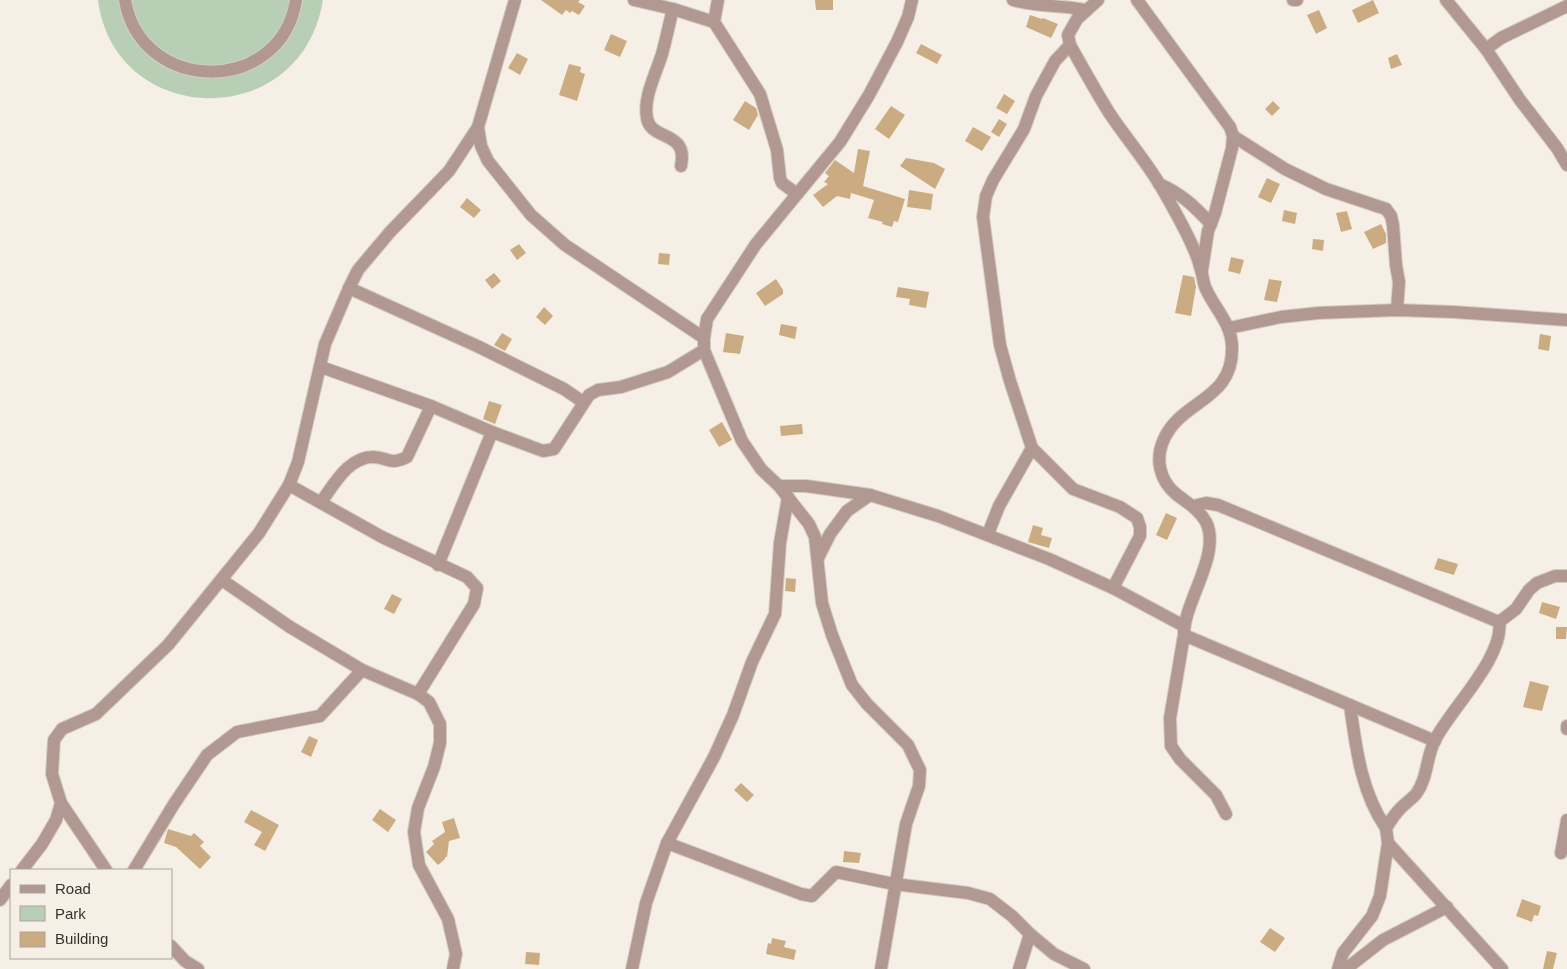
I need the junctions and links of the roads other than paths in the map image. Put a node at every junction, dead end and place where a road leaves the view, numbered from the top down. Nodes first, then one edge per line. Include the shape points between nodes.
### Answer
1 (125, 0) edge
2 (296, 0) edge
3 (515, 0) edge
4 (634, 0) edge
5 (718, 0) edge
6 (912, 0) edge
7 (1013, 0) edge
8 (1098, 0) edge
9 (1137, 0) edge
10 (1293, 0) edge
11 (1297, 0) edge
12 (1446, 0) edge
13 (1078, 6) edge
14 (1567, 6) edge
15 (673, 9) junction
16 (714, 22) junction
17 (1070, 45) junction
18 (1486, 49) junction
19 (478, 127) junction
20 (1233, 136) junction
21 (1567, 165) edge
22 (681, 166) dead end
23 (1159, 184) junction
24 (797, 194) junction
25 (1211, 224) junction
26 (1202, 272) junction
27 (349, 288) junction
28 (1397, 310) junction
29 (1567, 320) edge
30 (1230, 328) junction
31 (704, 344) junction
32 (321, 367) junction
33 (583, 402) junction
34 (431, 406) junction
35 (492, 432) junction
36 (1032, 448) junction
37 (289, 485) junction
38 (779, 486) junction
39 (870, 495) junction
40 (788, 497) junction
41 (321, 502) junction
42 (1193, 506) junction
43 (988, 534) junction
44 (818, 558) junction
45 (438, 565) junction
46 (1567, 576) edge
47 (222, 580) junction
48 (1113, 588) junction
49 (1499, 622) junction
50 (1184, 631) junction
51 (362, 670) junction
52 (418, 694) junction
53 (1350, 705) junction
54 (1434, 741) junction
55 (61, 803) junction
56 (1226, 814) dead end
57 (1567, 820) edge
58 (1386, 828) junction
59 (1388, 843) junction
60 (667, 844) junction
61 (1561, 852) dead end
62 (23, 869) edge
63 (105, 869) edge
64 (135, 869) edge
65 (894, 884) junction
66 (10, 886) edge
67 (0, 900) edge
68 (1447, 907) junction
69 (1030, 934) junction
70 (172, 947) edge
71 (198, 969) edge
72 (454, 969) edge
73 (632, 969) edge
74 (881, 969) edge
75 (1019, 969) edge
76 (1084, 969) edge
77 (1338, 969) edge
78 (1346, 969) edge
79 (1502, 969) edge

1 - 2 street via 134,29 163,59 182,68 215,73 241,68 269,50 289,24
3 - 19 street
4 - 15 street
5 - 16 street
6 - 24 street via 897,42 869,95 840,142
7 - 13 street
8 - 13 street
9 - 20 street via 1230,127
10 - 11 street
12 - 18 street
13 - 17 street via 1077,19 1068,35
14 - 18 street via 1501,38
15 - 16 street
15 - 22 street via 646,110 650,127 682,150
16 - 24 street via 760,94 777,150 780,178
17 - 23 street via 1111,115
17 - 36 street via 1055,61 1036,96 1024,129 993,180 986,196 983,217 1000,345
18 - 21 street
19 - 27 street via 448,171 358,270
19 - 31 street via 488,161 531,215 565,245
20 - 25 street
20 - 28 street via 1310,181 1386,209 1393,225 1399,282
23 - 25 street via 1186,198
23 - 26 street via 1192,245
24 - 31 street via 756,244 707,319
25 - 26 street
26 - 30 street via 1204,286
27 - 32 street via 325,344
27 - 33 street via 477,346 564,389
28 - 29 street
28 - 30 street via 1318,313
30 - 42 street via 1229,372 1217,390 1170,428 1158,460 1162,478
31 - 33 street via 668,372 621,387 598,390
31 - 38 street via 742,441 761,469
32 - 34 street
32 - 37 street via 298,462
33 - 35 street via 554,449 544,451
34 - 35 street
34 - 41 street via 406,457 391,462 372,457 356,461 345,470
35 - 45 street
36 - 43 street via 999,506
36 - 48 street via 1072,489 1120,507 1137,518 1140,536
37 - 41 street
37 - 47 street via 260,533
38 - 39 street via 806,486
38 - 40 street
39 - 43 street
39 - 44 street via 848,511 830,534
40 - 44 street via 809,524
40 - 60 street via 780,543 775,614 714,757
41 - 45 street
42 - 49 street via 1218,505
42 - 50 street via 1206,522 1208,554
43 - 48 street
44 - 65 street via 822,603 852,685 866,704 908,745 920,770 919,786 906,824
45 - 52 street via 467,577 477,588 474,604
46 - 49 street via 1555,576 1537,583 1528,590 1516,609
47 - 51 street via 290,627
47 - 55 street via 168,645 110,701 96,714 62,729 58,734 54,740 52,774
48 - 50 street
49 - 54 street via 1498,639 1480,674
50 - 53 street
50 - 56 street via 1170,718 1172,746 1180,759 1216,795
51 - 52 street
51 - 64 street via 320,716 237,732 207,755
52 - 72 street via 435,711 440,724 440,743 418,808 414,832 419,864 448,919 456,954
53 - 54 street
53 - 58 street via 1359,765 1376,813
54 - 58 street via 1416,794
55 - 62 street via 56,820
55 - 63 street
57 - 61 street
58 - 59 street
59 - 68 street
59 - 77 street via 1380,896 1372,916 1343,953
60 - 65 street via 812,896 836,872
60 - 73 street via 646,903
65 - 69 street via 968,893 990,899
65 - 74 street
66 - 67 street
68 - 78 street via 1383,940
68 - 79 street
69 - 75 street
69 - 76 street via 1054,954
70 - 71 street

